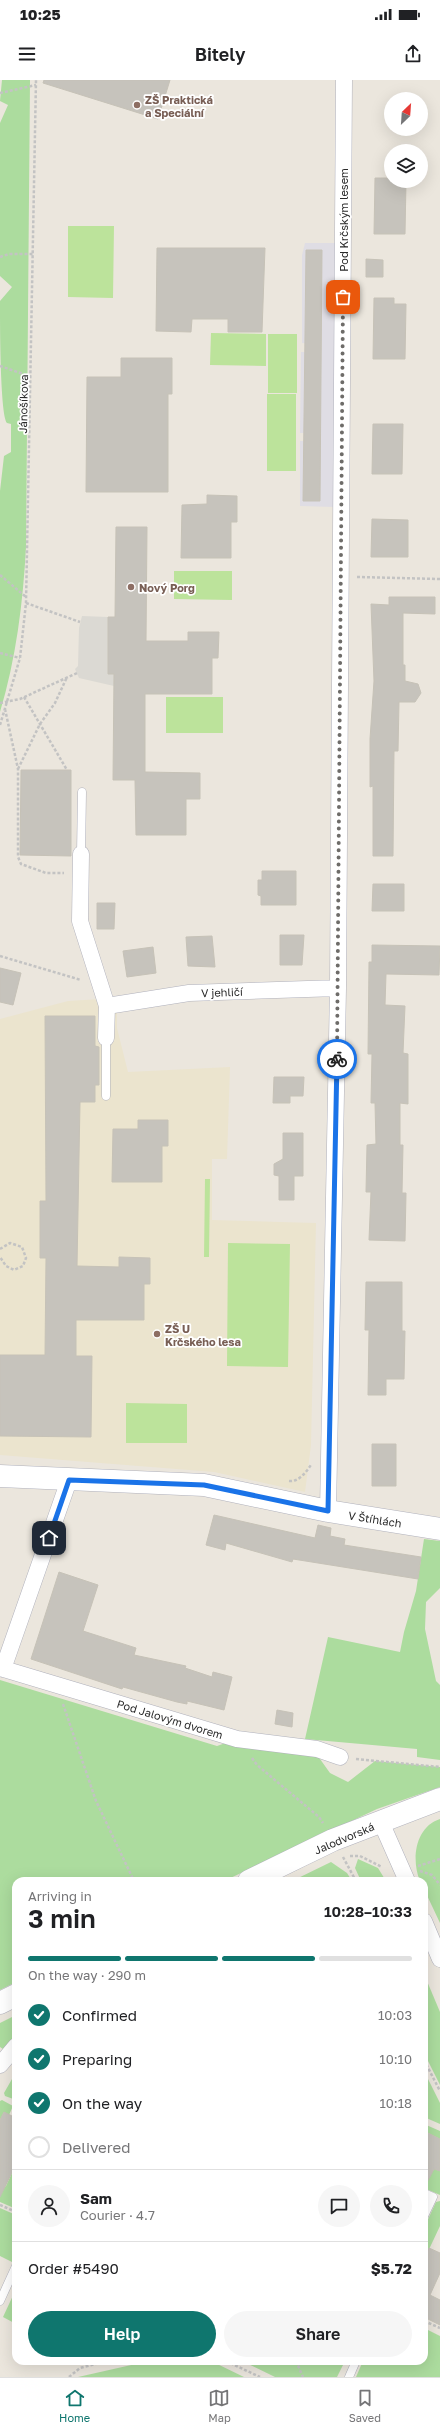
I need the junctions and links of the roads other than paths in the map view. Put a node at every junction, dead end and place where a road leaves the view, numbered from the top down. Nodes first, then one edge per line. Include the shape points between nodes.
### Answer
1 (344, 80) edge
2 (82, 792) dead end
3 (81, 854) joint
4 (338, 988) junction
5 (107, 1006) junction
6 (106, 1038) joint
7 (106, 1096) dead end
8 (0, 1476) edge
9 (69, 1480) junction
10 (328, 1511) junction
11 (440, 1529) edge
12 (2, 1668) edge
13 (340, 1757) road end
14 (440, 1799) edge
15 (381, 1822) junction
16 (261, 1877) edge
17 (405, 1877) edge
18 (428, 1930) edge
19 (440, 1959) edge
20 (12, 1997) edge
21 (0, 2003) edge
22 (12, 2051) edge
23 (0, 2065) edge
24 (428, 2195) edge
25 (428, 2206) edge
26 (12, 2275) edge
27 (0, 2301) edge
28 (354, 2365) edge
29 (349, 2377) edge

1 - 4 street, Pod Krčským lesem
2 - 3 lane
3 - 5 street via 80,921
4 - 5 street, V jehličí via 189,993
4 - 10 street, Pod Krčským lesem
5 - 6 street
6 - 7 lane
8 - 9 street, V Štíhlách
9 - 10 street, V Štíhlách via 204,1485
9 - 12 street, Pod Jalovým dvorem
10 - 11 street, V Štíhlách
12 - 13 street, Pod Jalovým dvorem via 237,1738 317,1749
14 - 15 street, Jalodvorská
15 - 16 street, Jalodvorská via 337,1852
15 - 17 street
18 - 19 street
20 - 21 street
22 - 23 street
24 - 25 lane via 432,2197
26 - 27 lane
28 - 29 lane

